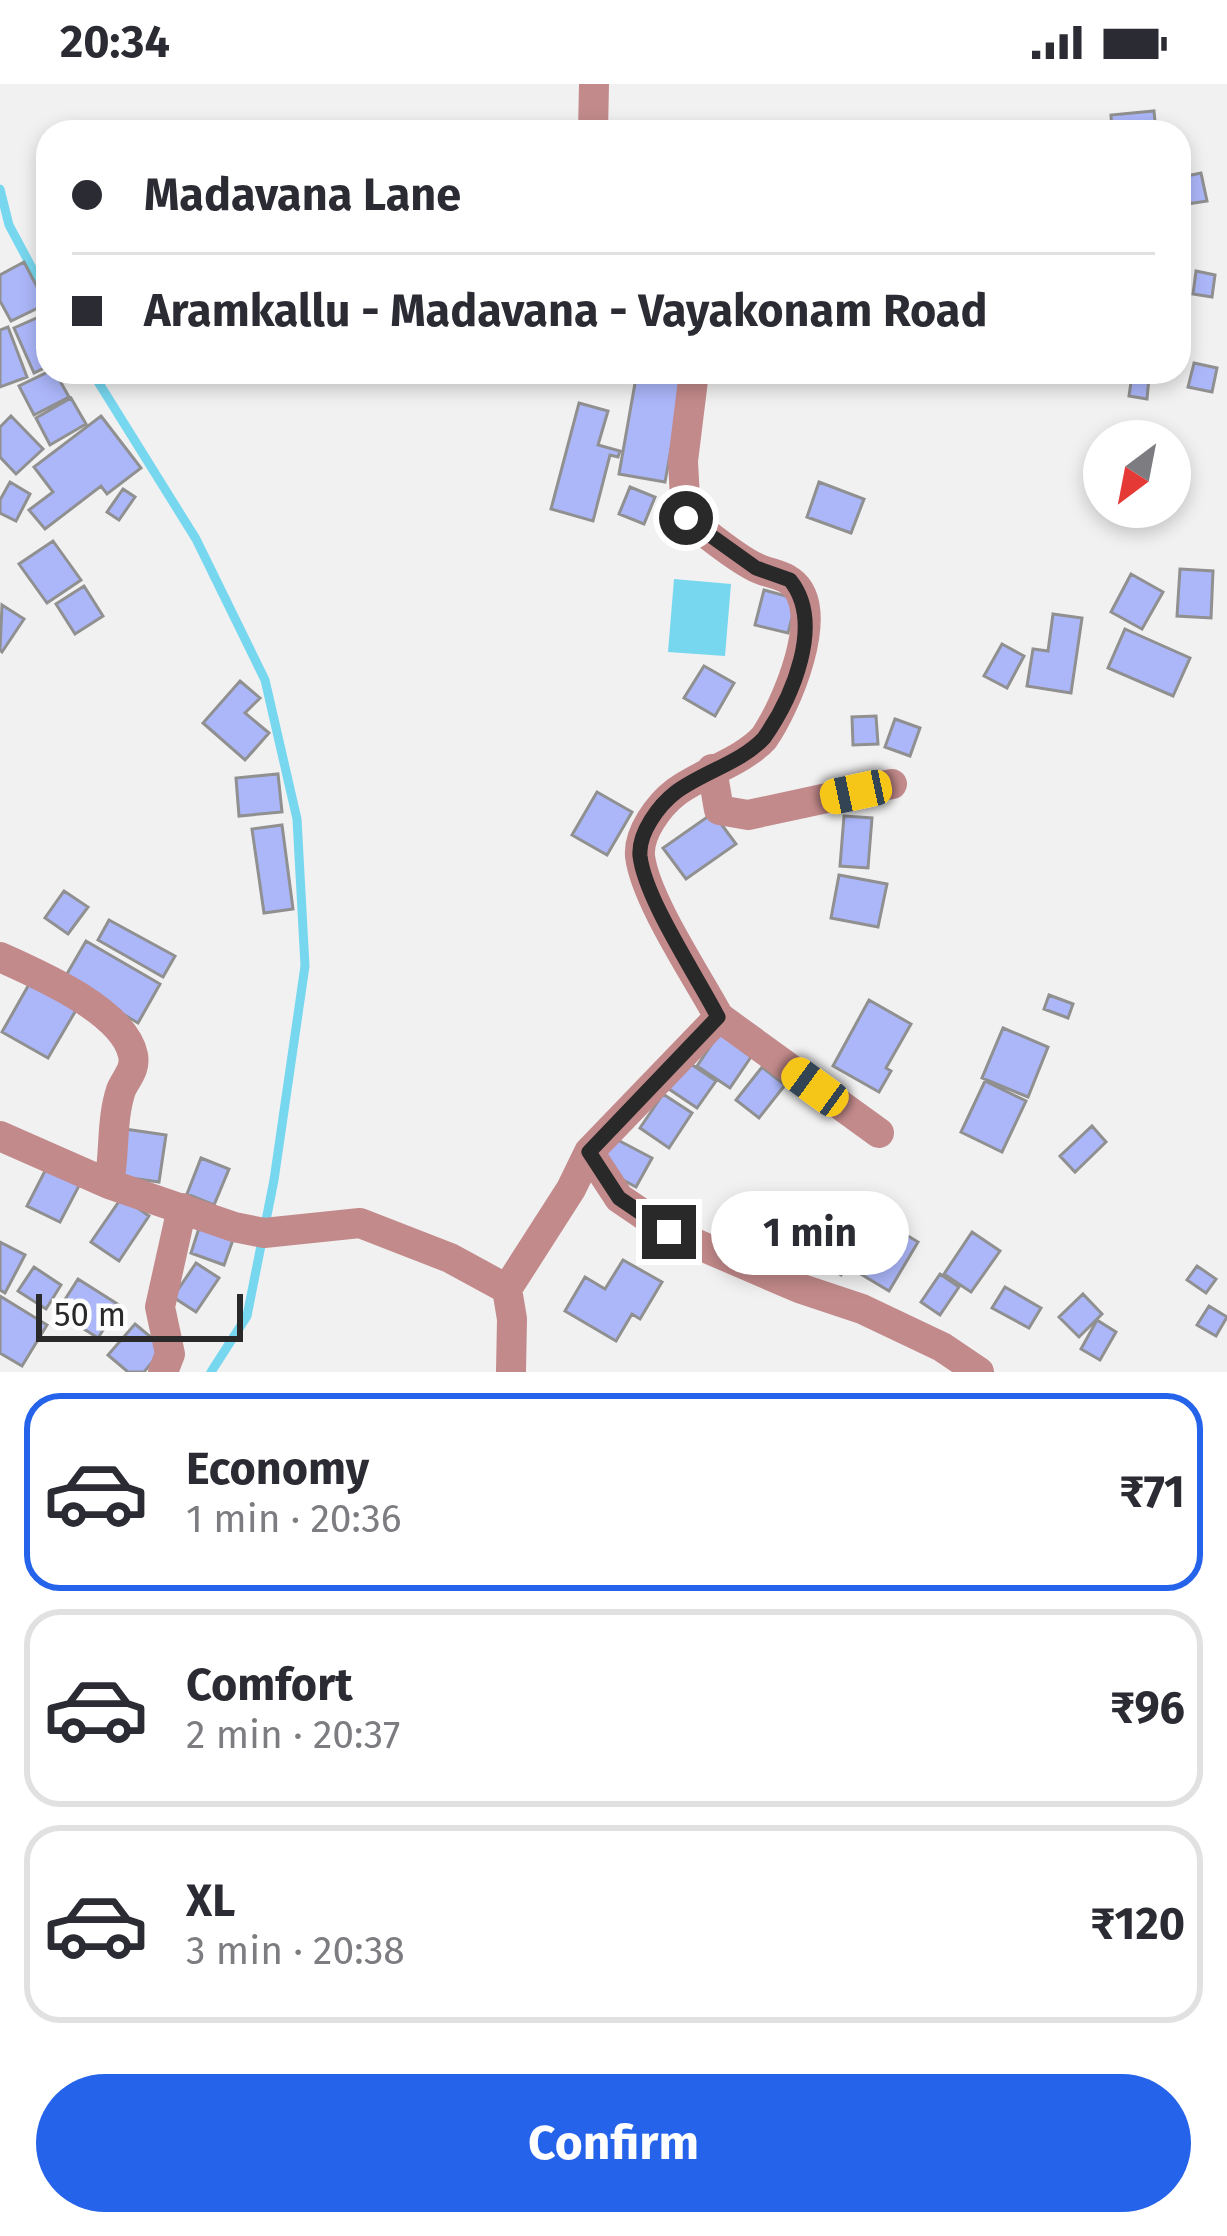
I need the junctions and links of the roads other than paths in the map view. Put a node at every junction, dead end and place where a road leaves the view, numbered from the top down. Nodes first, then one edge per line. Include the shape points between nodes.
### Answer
1 (594, 84) edge
2 (592, 120) edge
3 (693, 384) edge
4 (712, 769) junction
5 (892, 784) dead end
6 (0, 957) edge
7 (718, 1017) junction
8 (879, 1133) dead end
9 (0, 1136) edge
10 (589, 1152) junction
11 (109, 1184) junction
12 (182, 1208) junction
13 (507, 1289) junction
14 (164, 1372) edge
15 (512, 1372) edge
16 (979, 1372) edge

1 - 2 street
3 - 4 street via 686,518 756,568 790,580 805,607 799,668 771,729 756,747
4 - 5 street via 719,810 748,815
4 - 7 street via 670,796 648,826 640,857
6 - 11 street via 78,998 127,1040 133,1067 121,1091
7 - 8 street
7 - 10 street
9 - 11 street
10 - 13 street
10 - 16 street via 619,1198 669,1232 862,1309
11 - 12 street
12 - 13 street via 267,1233 360,1223
12 - 14 street via 160,1307 170,1354
13 - 15 street

